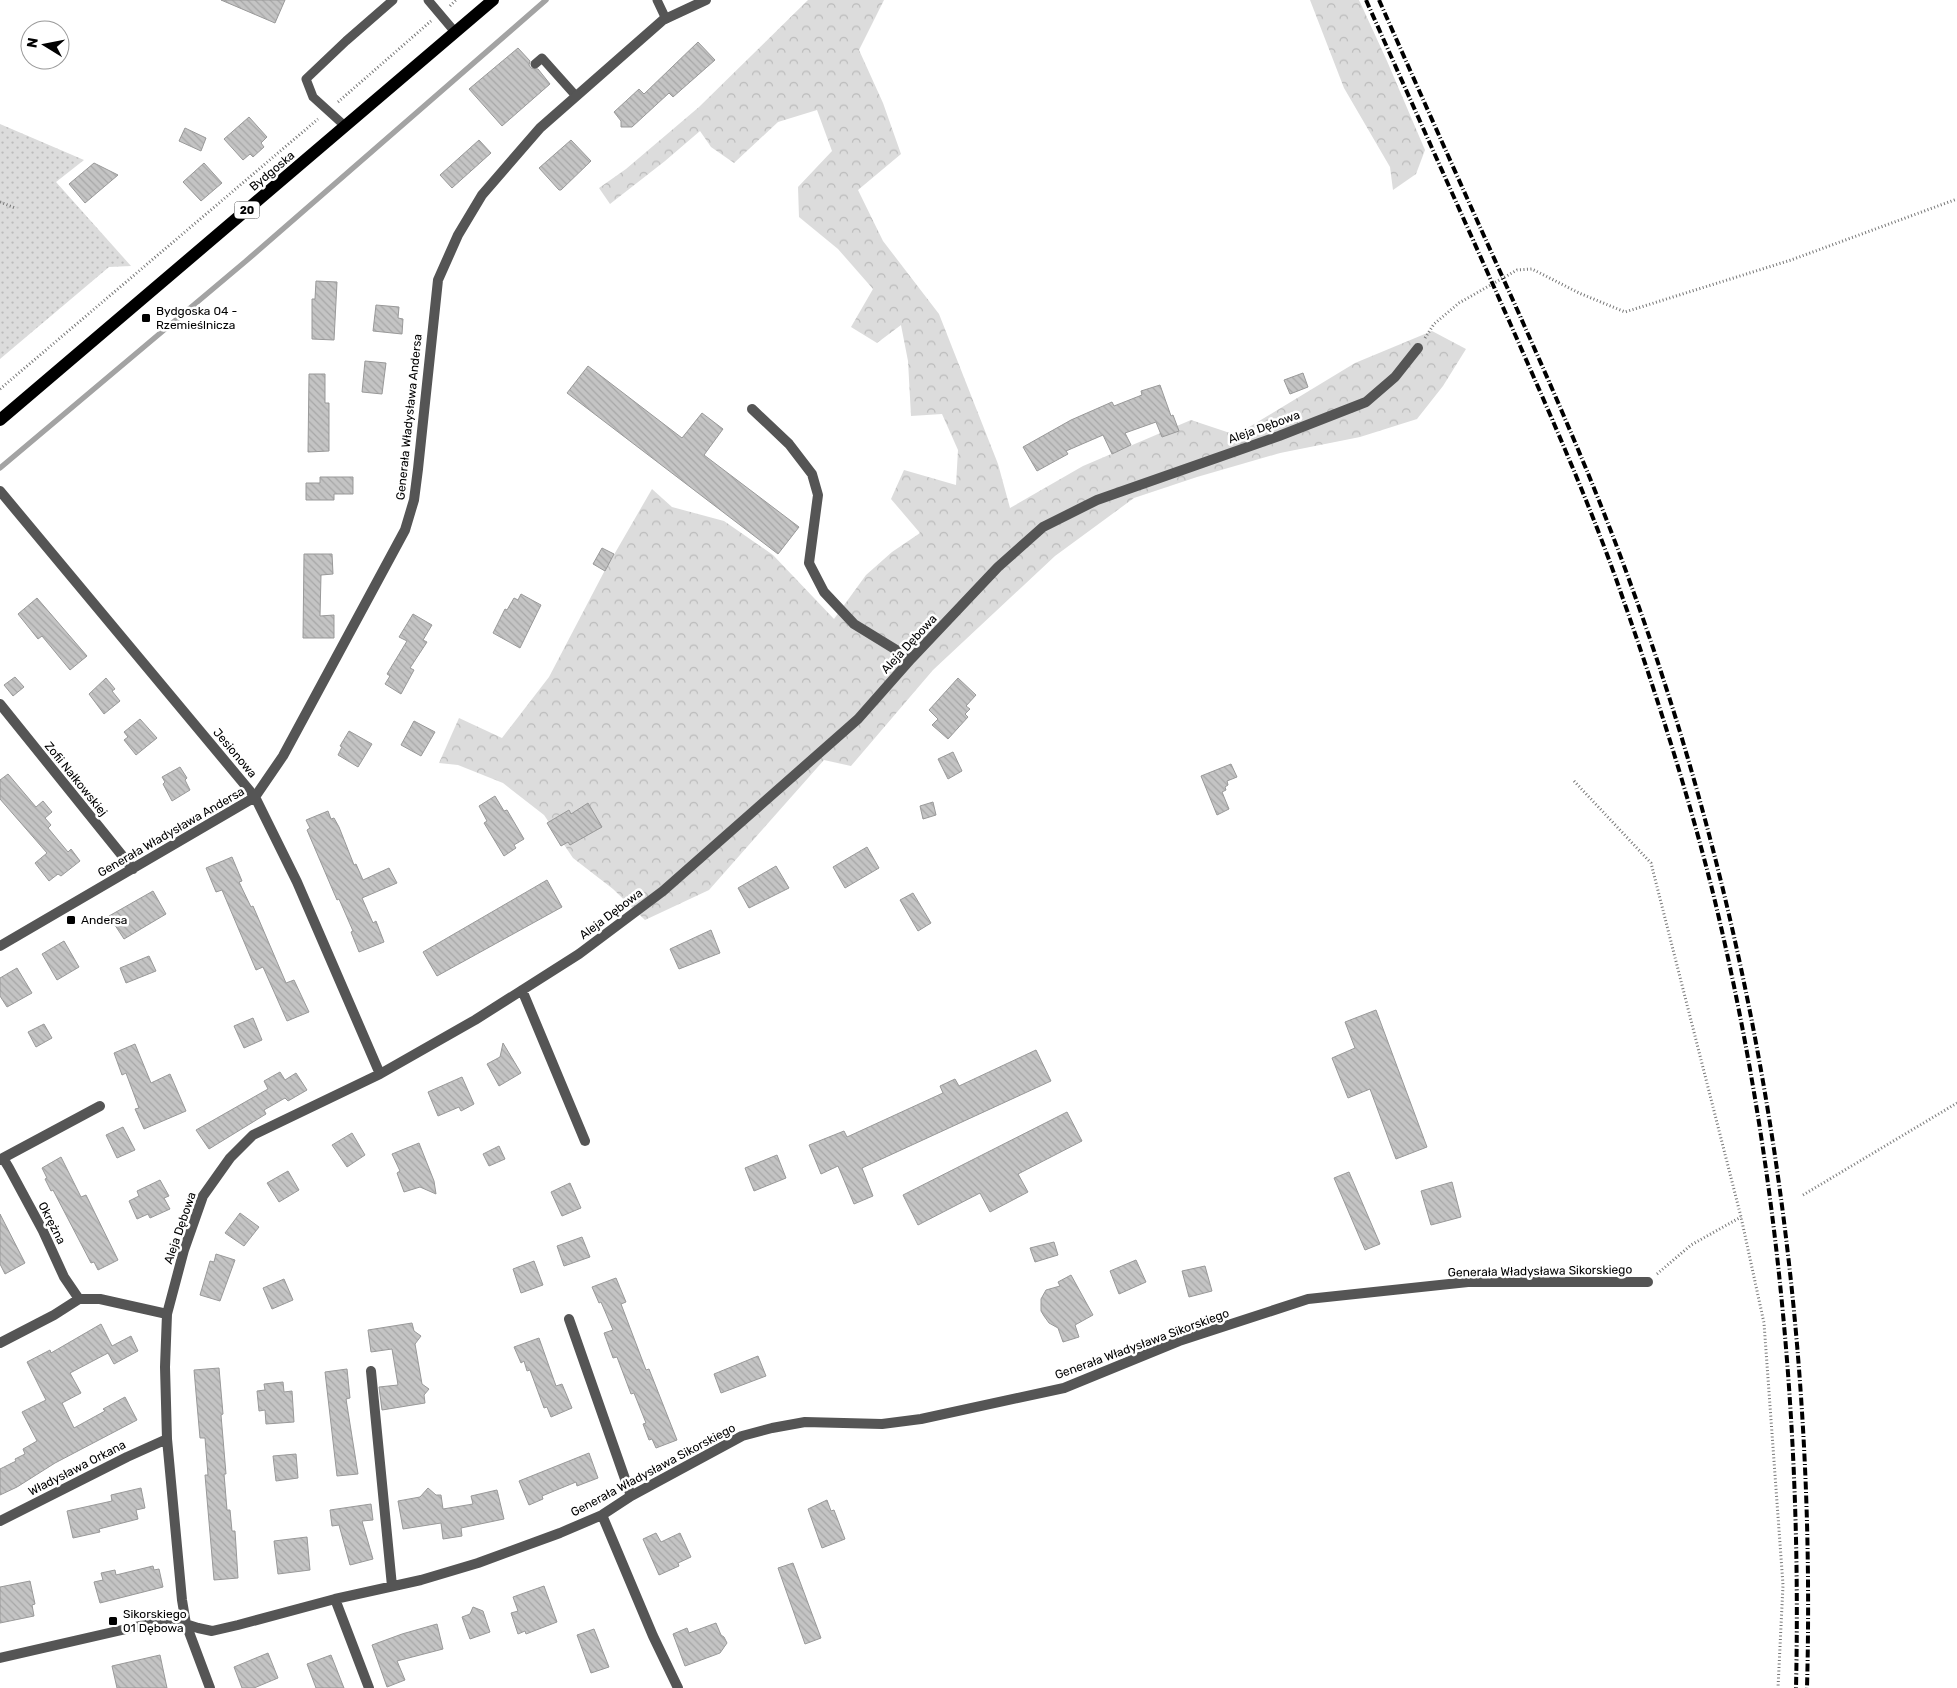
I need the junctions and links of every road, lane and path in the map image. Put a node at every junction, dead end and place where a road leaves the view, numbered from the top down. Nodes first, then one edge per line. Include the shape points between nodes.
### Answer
1 (393, 0) edge
2 (428, 0) edge
3 (456, 0) edge
4 (493, 0) edge
5 (657, 0) edge
6 (706, 0) edge
7 (440, 14) junction
8 (666, 19) junction
9 (455, 32) junction
10 (535, 64) dead end
11 (576, 96) junction
12 (328, 110) junction
13 (345, 126) junction
14 (1957, 199) edge
15 (0, 202) edge
16 (15, 208) dead end
17 (1418, 348) joint
18 (0, 389) edge
19 (752, 409) dead end
20 (0, 420) edge
21 (0, 491) edge
22 (911, 659) junction
23 (0, 704) edge
24 (1574, 780) dead end
25 (255, 797) junction
26 (133, 869) junction
27 (0, 946) edge
28 (522, 990) junction
29 (380, 1074) junction
30 (1957, 1102) edge
31 (100, 1106) dead end
32 (585, 1141) dead end
33 (2, 1159) edge
34 (1803, 1195) dead end
35 (1741, 1216) junction
36 (1648, 1282) joint
37 (79, 1299) junction
38 (167, 1314) junction
39 (569, 1318) dead end
40 (0, 1343) edge
41 (371, 1371) dead end
42 (167, 1439) junction
43 (632, 1496) junction
44 (602, 1515) junction
45 (0, 1521) edge
46 (392, 1586) junction
47 (336, 1599) junction
48 (186, 1624) junction
49 (0, 1658) edge
50 (210, 1688) edge
51 (369, 1688) edge
52 (678, 1688) edge
53 (1778, 1688) edge

1 - 12 lane via 306,79 313,97
2 - 7 lane
3 - 7 path
4 - 9 main road, Bydgoska / 20
5 - 8 lane
6 - 8 street, Generała Władysława Andersa
7 - 9 lane
7 - 12 path
8 - 11 street, Generała Władysława Andersa
9 - 13 main road, Bydgoska / 20
10 - 11 lane via 542,58
11 - 25 street, Generała Władysława Andersa via 540,128 482,195 458,235 438,280 414,500 405,530 283,756
12 - 13 lane
12 - 18 path
13 - 20 main road, Bydgoska / 20
14 - 17 path via 1791,260 1625,312 1532,269 1517,270 1459,303 1434,324
15 - 16 path
17 - 22 street, Aleja Dębowa via 1395,377 1366,402 1280,436 1097,500 1043,527 998,567
19 - 22 street via 789,444 812,474 818,495 809,563 824,592 854,624
21 - 25 street, Jesionowa
22 - 28 street, Aleja Dębowa via 858,719 663,891 579,954
23 - 26 street, Zofii Nałkowskiej
24 - 35 path via 1651,863
25 - 26 street, Generała Władysława Andersa
25 - 29 street, Jesionowa via 297,882
26 - 27 street, Generała Władysława Andersa
28 - 29 street, Aleja Dębowa
28 - 32 street
29 - 38 street, Aleja Dębowa via 253,1135 230,1158 203,1196
30 - 34 path
31 - 33 street, Okrężna
33 - 37 street, Okrężna
35 - 36 path via 1691,1245
35 - 53 path via 1764,1323 1783,1585
36 - 43 street, Generała Władysława Sikorskiego via 1468,1282 1308,1299 1179,1341 1064,1388 921,1419 882,1424 805,1422 742,1436
37 - 38 street via 100,1299
37 - 40 street
38 - 42 street, Aleja Dębowa
39 - 43 street
41 - 46 street
42 - 45 street, Władysława Orkana
42 - 48 street, Aleja Dębowa
43 - 44 street, Generała Władysława Sikorskiego
44 - 46 street, Generała Władysława Sikorskiego via 560,1534 478,1563
44 - 52 street
46 - 47 street, Generała Władysława Sikorskiego
47 - 48 street, Generała Władysława Sikorskiego via 212,1631
47 - 51 street
48 - 49 street, Generała Władysława Sikorskiego via 170,1619
48 - 50 street, Aleja Dębowa

